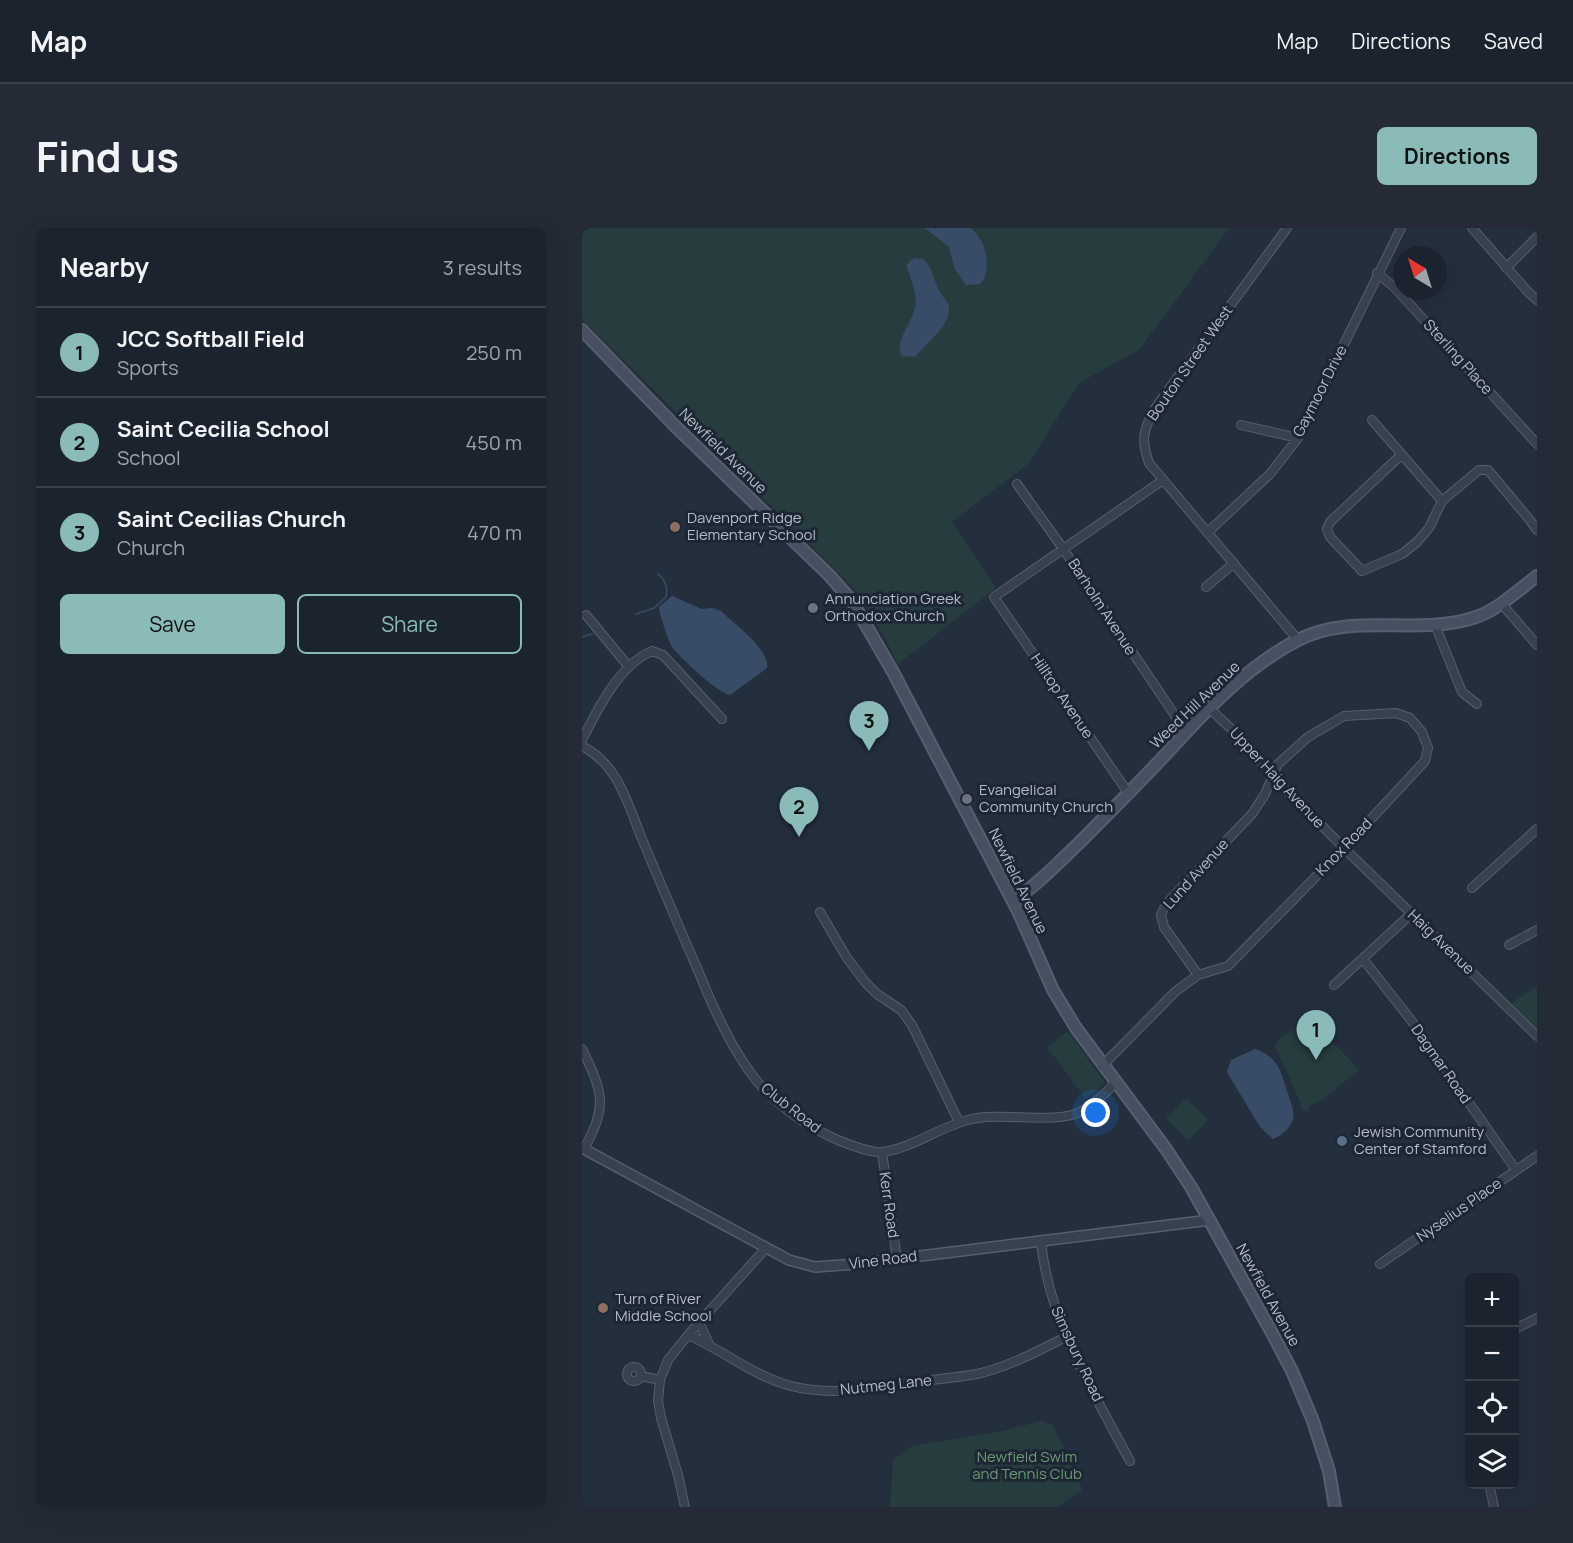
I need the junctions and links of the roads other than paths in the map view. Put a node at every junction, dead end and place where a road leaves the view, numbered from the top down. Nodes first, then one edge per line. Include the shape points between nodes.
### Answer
1 (1287, 228) edge
2 (1401, 228) edge
3 (1472, 228) edge
4 (1537, 237) edge
5 (1506, 268) junction
6 (1377, 273) junction
7 (1537, 300) edge
8 (582, 330) edge
9 (1372, 420) dead end
10 (1241, 425) dead end
11 (1298, 438) junction
12 (1537, 444) edge
13 (1401, 455) junction
14 (1163, 480) junction
15 (1017, 484) dead end
16 (1443, 501) junction
17 (1537, 530) edge
18 (1208, 532) junction
19 (1064, 550) junction
20 (1234, 563) junction
21 (1537, 576) edge
22 (1206, 587) dead end
23 (1501, 603) junction
24 (586, 615) dead end
25 (1435, 625) junction
26 (1298, 640) junction
27 (1537, 645) edge
28 (629, 667) junction
29 (1477, 704) dead end
30 (1209, 708) junction
31 (722, 719) dead end
32 (1186, 732) junction
33 (582, 740) edge
34 (582, 746) edge
35 (1272, 776) junction
36 (1129, 794) junction
37 (1537, 829) edge
38 (1344, 848) junction
39 (1472, 888) dead end
40 (1013, 901) junction
41 (820, 912) dead end
42 (1412, 913) junction
43 (1537, 930) edge
44 (1509, 945) dead end
45 (1364, 959) junction
46 (1198, 975) junction
47 (1334, 985) dead end
48 (1537, 1036) edge
49 (582, 1049) edge
50 (1102, 1066) junction
51 (1115, 1083) junction
52 (959, 1122) junction
53 (583, 1149) edge
54 (882, 1152) junction
55 (1537, 1156) edge
56 (1516, 1170) junction
57 (1210, 1220) junction
58 (1041, 1242) junction
59 (766, 1248) junction
60 (897, 1258) junction
61 (1380, 1264) dead end
62 (1537, 1318) edge
63 (699, 1322) junction
64 (1519, 1327) edge
65 (688, 1335) junction
66 (1066, 1337) junction
67 (709, 1344) junction
68 (641, 1376) dead end
69 (660, 1380) junction
70 (1130, 1461) dead end
71 (1490, 1489) edge
72 (685, 1507) edge
73 (1335, 1507) edge
74 (1494, 1507) edge

1 - 14 street, Bouton Street West via 1153,411 1144,430 1144,447 1149,463
2 - 6 street, Gaymoor Drive
3 - 5 street
4 - 5 street
5 - 7 street
6 - 11 street, Gaymoor Drive
6 - 12 street, Sterling Place via 1394,286
8 - 40 main road, Newfield Avenue via 852,601
9 - 13 street
10 - 11 street
11 - 18 street, Gaymoor Drive via 1270,474
13 - 16 street
13 - 16 street via 1330,522 1330,537 1362,571 1402,554 1417,542
14 - 18 street, Bouton Street West
14 - 19 street
15 - 19 street, Barholm Avenue
16 - 17 street via 1479,470 1488,470
18 - 20 street, Bouton Street West
19 - 32 street, Barholm Avenue
19 - 36 street, Hilltop Avenue via 994,597
20 - 22 street
20 - 26 street, Bouton Street West
21 - 23 main road, Weed Hill Avenue
23 - 25 main road, Weed Hill Avenue via 1475,618
23 - 27 street
24 - 28 street
25 - 26 main road, Weed Hill Avenue via 1346,626
25 - 29 street via 1462,692
26 - 30 main road, Weed Hill Avenue via 1240,679
28 - 31 street via 652,651 663,655
28 - 33 street via 605,698
30 - 32 main road, Weed Hill Avenue
30 - 35 street, Upper Haig Avenue
32 - 36 main road, Weed Hill Avenue
34 - 54 street, Club Road via 603,760 621,789 705,987 735,1050 757,1082 811,1127 844,1143
35 - 38 street, Upper Haig Avenue
35 - 38 street, Knox Road via 1278,764 1308,737 1344,716 1396,713 1410,718 1422,732 1428,748 1425,762
35 - 46 street, Lund Avenue via 1252,814 1166,904 1161,915 1164,927
36 - 40 main road, Weed Hill Avenue via 1034,887
37 - 39 street
38 - 42 street, Haig Avenue
38 - 46 street, Knox Road via 1228,966
40 - 50 main road, Newfield Avenue via 1053,990
41 - 52 street via 866,983 901,1010 912,1025
42 - 45 street
42 - 48 street, Haig Avenue
43 - 44 street
45 - 47 street
45 - 56 street, Dagmar Road
46 - 50 street, Knox Road via 1176,991
49 - 53 street via 598,1086 600,1111
50 - 51 main road, Newfield Avenue
51 - 52 street via 1079,1112 1060,1117 978,1117
51 - 57 main road, Newfield Avenue via 1166,1149
52 - 54 street
53 - 59 street, Vine Road
54 - 60 street, Kerr Road
55 - 56 street, Nyselius Place
56 - 61 street, Nyselius Place
57 - 58 street, Vine Road
57 - 73 main road, Newfield Avenue via 1292,1371 1329,1471
58 - 60 street, Vine Road
58 - 66 street, Simsbury Road via 1046,1278
59 - 60 street, Vine Road via 815,1267
59 - 63 street
62 - 64 street
63 - 65 street
63 - 67 street
65 - 67 street, Nutmeg Lane
65 - 69 street via 668,1360
66 - 67 street, Nutmeg Lane via 979,1373 873,1388 819,1391 789,1386
66 - 70 street, Simsbury Road
68 - 69 street
69 - 72 street via 661,1418
71 - 74 street

